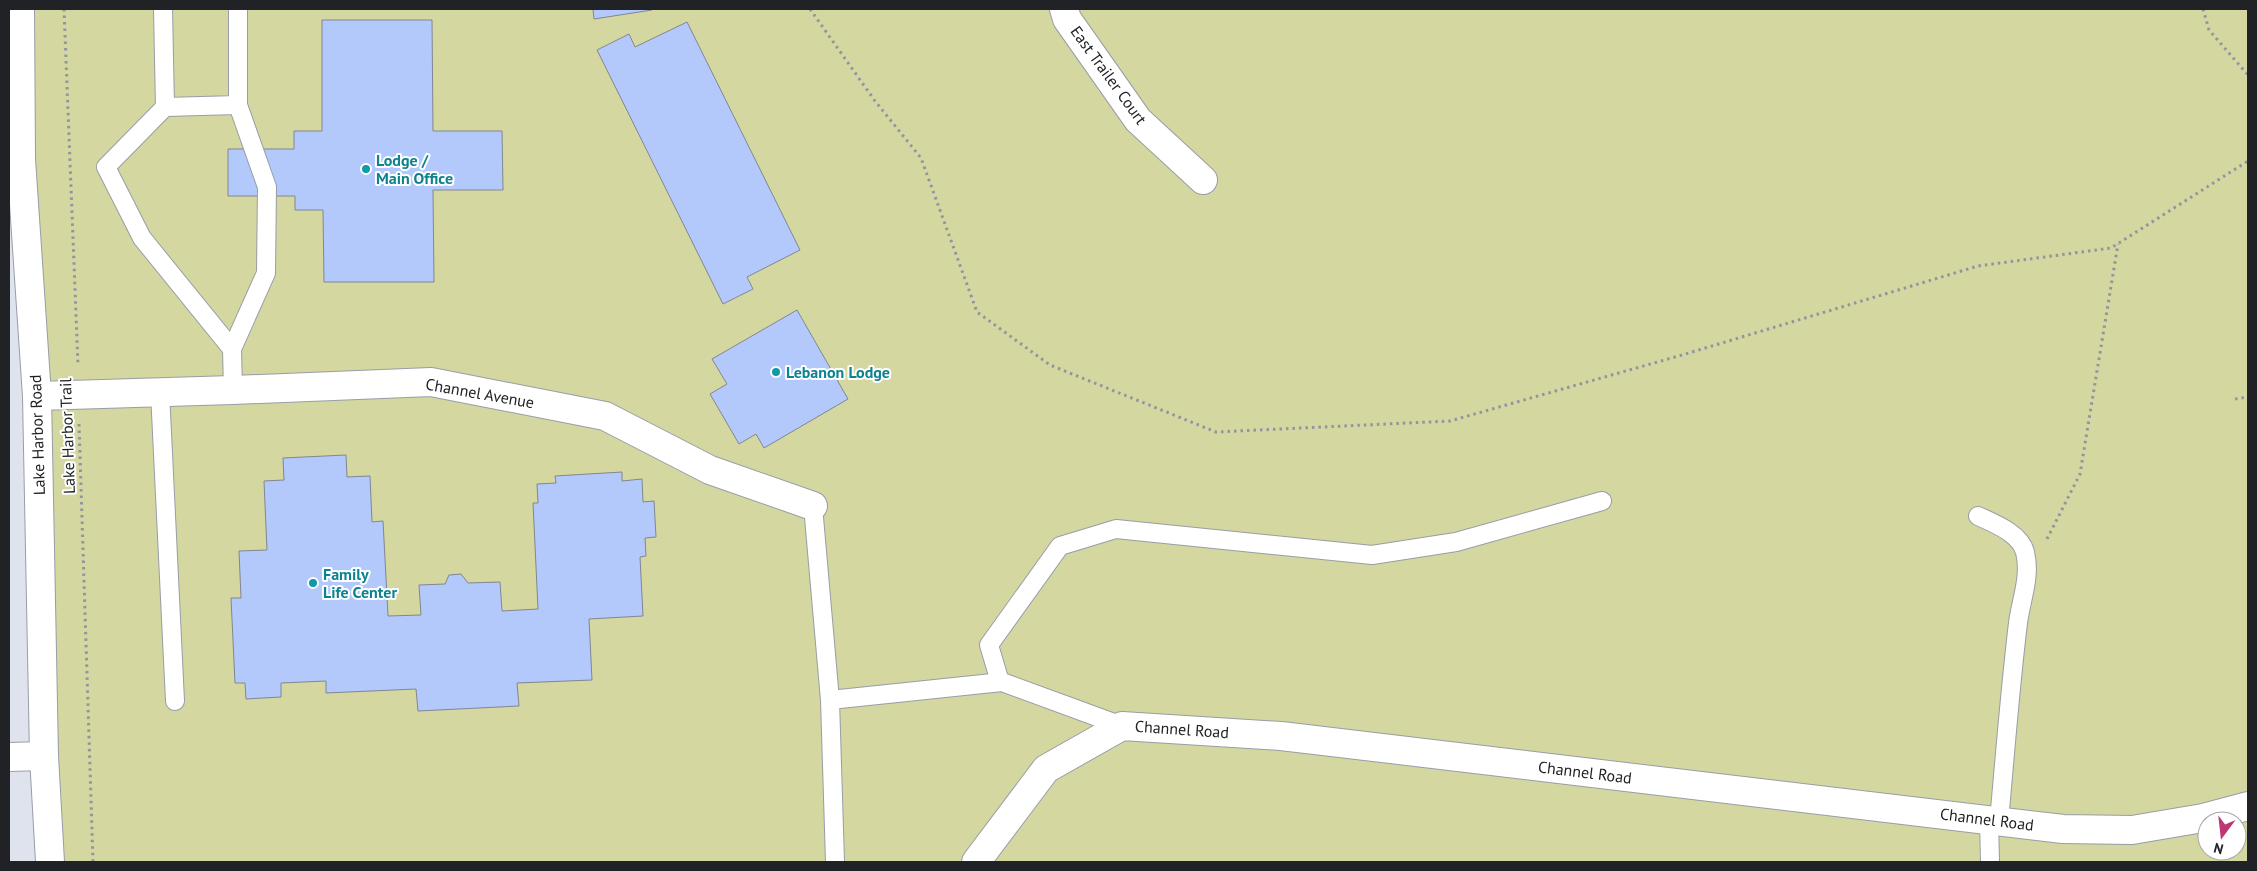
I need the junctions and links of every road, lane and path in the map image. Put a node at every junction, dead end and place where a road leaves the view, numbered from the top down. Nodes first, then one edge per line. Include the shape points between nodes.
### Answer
1 (20, 9) edge
2 (64, 9) edge
3 (163, 9) edge
4 (238, 9) edge
5 (810, 9) edge
6 (1064, 9) edge
7 (2203, 9) edge
8 (2248, 74) edge
9 (238, 105) junction
10 (165, 107) junction
11 (2248, 161) edge
12 (1203, 180) dead end
13 (2118, 243) junction
14 (232, 349) junction
15 (233, 390) junction
16 (160, 392) junction
17 (78, 394) junction
18 (37, 396) junction
19 (2248, 397) edge
20 (2235, 399) dead end
21 (1602, 500) dead end
22 (813, 506) joint
23 (1978, 516) dead end
24 (2027, 579) junction
25 (1000, 682) junction
26 (830, 700) junction
27 (175, 702) dead end
28 (1122, 726) junction
29 (44, 756) junction
30 (9, 757) edge
31 (2248, 806) edge
32 (1994, 820) junction
33 (50, 862) edge
34 (93, 862) edge
35 (835, 862) edge
36 (976, 862) edge
37 (1990, 862) edge

1 - 18 street, Lake Harbor Road via 21,159
2 - 17 path, Lake Harbor Trail
3 - 10 lane
4 - 9 lane
5 - 13 path via 875,101 921,158 977,312 1050,364 1216,432 1450,421 1978,266 2111,248
6 - 12 street, East Trailer Court via 1067,19 1138,120
7 - 8 path via 2209,30
9 - 10 lane
9 - 14 lane via 267,187 266,273
10 - 14 lane via 106,167 142,238
11 - 13 path
13 - 24 path via 2080,474
14 - 15 lane
15 - 16 street, Channel Avenue
15 - 22 street, Channel Avenue via 431,382 596,414 710,470
16 - 17 street, Channel Avenue
16 - 27 lane
17 - 18 street, Channel Avenue
17 - 34 path, Lake Harbor Trail
18 - 29 street, Lake Harbor Road
19 - 20 path
21 - 25 lane via 1456,542 1372,555 1116,529 1060,546 990,645
22 - 26 lane
23 - 24 lane via 2013,535 2024,550
24 - 32 lane via 2018,621
25 - 26 lane
25 - 28 lane
26 - 35 lane
28 - 32 street, Channel Road via 1282,736
28 - 36 street, Channel Road via 1046,769
29 - 30 street
29 - 33 street, Lake Harbor Road
31 - 32 street, Channel Road via 2203,818 2132,830 2063,828
32 - 37 lane

